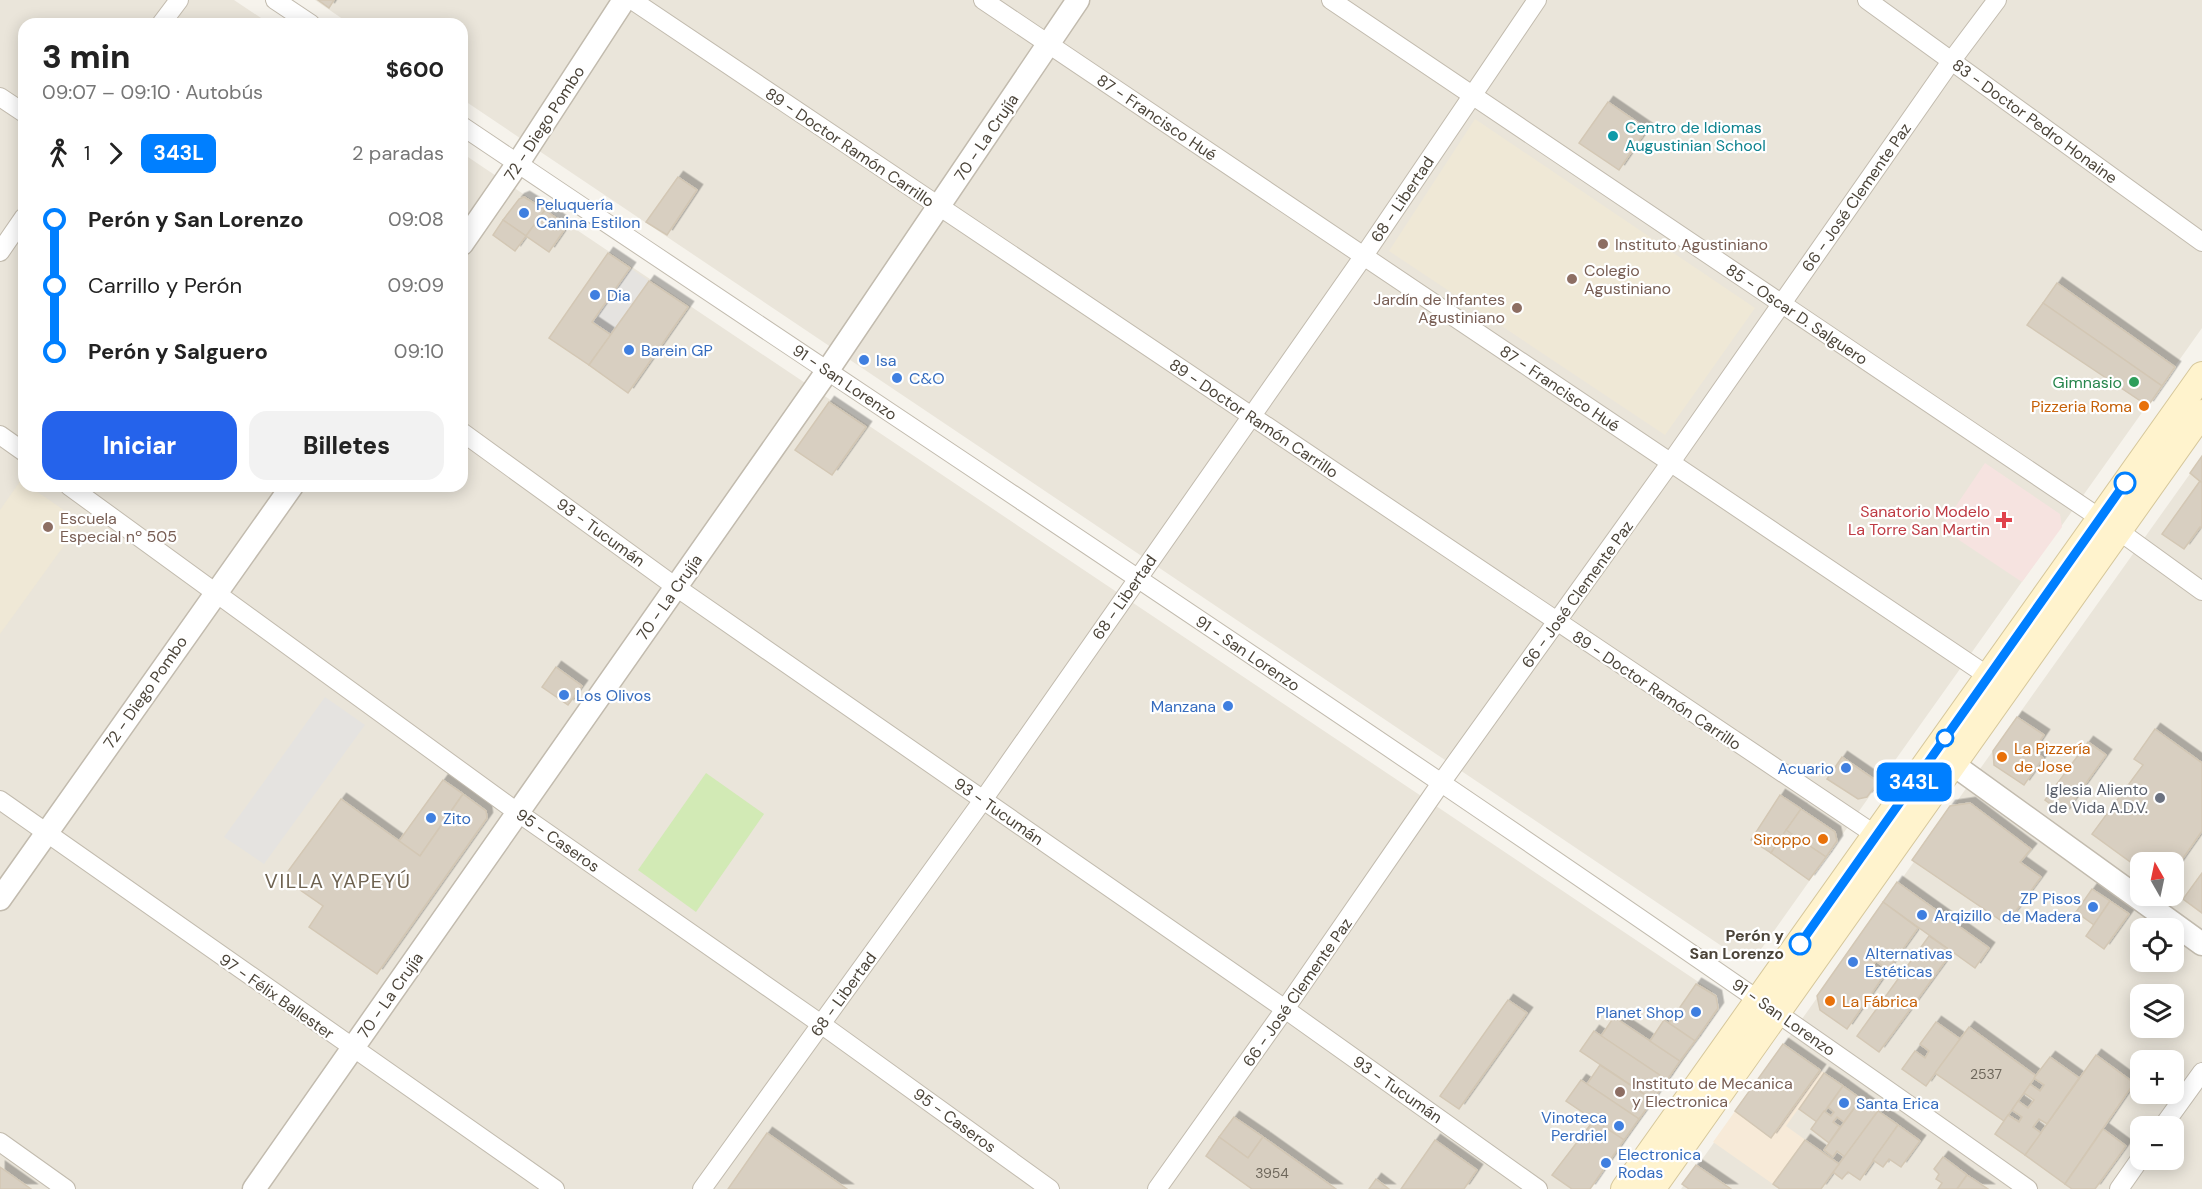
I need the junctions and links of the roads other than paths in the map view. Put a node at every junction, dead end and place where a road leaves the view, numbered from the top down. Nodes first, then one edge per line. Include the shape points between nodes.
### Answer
1 (179, 0) edge
2 (275, 0) edge
3 (624, 0) edge
4 (632, 0) edge
5 (983, 0) edge
6 (1078, 0) edge
7 (1330, 0) edge
8 (1537, 0) edge
9 (1867, 0) edge
10 (1996, 0) edge
11 (166, 18) edge
12 (302, 18) edge
13 (1048, 44) junction
14 (1952, 60) junction
15 (1471, 95) junction
16 (0, 97) edge
17 (18, 110) edge
18 (468, 130) edge
19 (518, 163) junction
20 (939, 207) junction
21 (18, 226) edge
22 (468, 235) edge
23 (2202, 242) edge
24 (0, 252) edge
25 (1363, 257) junction
26 (1781, 304) junction
27 (828, 370) junction
28 (2202, 375) edge
29 (2202, 413) edge
30 (1251, 416) junction
31 (0, 435) edge
32 (468, 436) edge
33 (18, 448) edge
34 (1671, 462) junction
35 (77, 492) edge
36 (288, 492) edge
37 (2109, 525) junction
38 (1137, 578) junction
39 (676, 587) junction
40 (2202, 591) edge
41 (215, 593) junction
42 (1557, 623) junction
43 (1988, 676) junction
44 (1945, 758) junction
45 (1441, 783) junction
46 (0, 800) edge
47 (983, 800) junction
48 (518, 812) junction
49 (47, 833) junction
50 (1876, 836) junction
51 (0, 899) edge
52 (2202, 944) edge
53 (1769, 1006) junction
54 (1285, 1009) junction
55 (821, 1024) junction
56 (352, 1048) junction
57 (2202, 1072) edge
58 (2170, 1116) edge
59 (0, 1142) edge
60 (2132, 1170) edge
61 (66, 1189) edge
62 (254, 1189) edge
63 (555, 1189) edge
64 (702, 1189) edge
65 (1050, 1189) edge
66 (1157, 1189) edge
67 (1538, 1189) edge
68 (1624, 1189) edge
69 (1652, 1189) edge
70 (2028, 1189) edge
71 (2119, 1189) edge

1 - 11 street
2 - 12 street
3 - 19 street, 72 - Diego Pombo
4 - 20 street, 89 - Doctor Ramón Carrillo
5 - 13 street, 87 - Francisco Hué
6 - 13 street, 70 - La Crujía
7 - 15 street, 85 - Oscar D. Salguero
8 - 15 street, 68 - Libertad
9 - 14 street, 83 - Doctor Pedro Honaine
10 - 14 street, 66 - José Clemente Paz
13 - 20 street, 70 - La Crujía
13 - 25 street, 87 - Francisco Hué
14 - 23 street, 83 - Doctor Pedro Honaine
14 - 26 street, 66 - José Clemente Paz
15 - 25 street, 68 - Libertad
15 - 26 street, 85 - Oscar D. Salguero
16 - 17 street
18 - 19 street, 91 - San Lorenzo
19 - 22 street, 72 - Diego Pombo
19 - 27 street, 91 - San Lorenzo
20 - 27 street, 70 - La Crujía
20 - 30 street, 89 - Doctor Ramón Carrillo
21 - 24 street
25 - 30 street, 68 - Libertad
25 - 34 street, 87 - Francisco Hué
26 - 34 street, 66 - José Clemente Paz
26 - 37 street, 85 - Oscar D. Salguero
27 - 38 street, 91 - San Lorenzo
27 - 39 street, 70 - La Crujía
28 - 37 main road
29 - 37 main road
30 - 38 street, 68 - Libertad
30 - 42 street, 89 - Doctor Ramón Carrillo
31 - 33 street
32 - 39 street, 93 - Tucumán
34 - 42 street, 66 - José Clemente Paz
34 - 43 street, 87 - Francisco Hué
35 - 41 street, 95 - Caseros
36 - 41 street, 72 - Diego Pombo
37 - 40 street, 85 - Oscar D. Salguero
37 - 43 main road
37 - 44 main road
38 - 45 street, 91 - San Lorenzo
38 - 47 street, 68 - Libertad
39 - 47 street, 93 - Tucumán
39 - 48 street, 70 - La Crujía
41 - 48 street, 95 - Caseros
41 - 49 street, 72 - Diego Pombo
42 - 45 street, 66 - José Clemente Paz
42 - 50 street, 89 - Doctor Ramón Carrillo
43 - 44 main road
44 - 50 main road
44 - 52 street
44 - 53 main road
45 - 53 street, 91 - San Lorenzo
45 - 54 street, 66 - José Clemente Paz
46 - 49 street, 97 - Félix Ballester
47 - 54 street, 93 - Tucumán
47 - 55 street, 68 - Libertad
48 - 55 street, 95 - Caseros
48 - 56 street, 70 - La Crujía
49 - 51 street, 72 - Diego Pombo
49 - 56 street, 97 - Félix Ballester
50 - 53 main road
53 - 68 main road
53 - 69 main road
53 - 70 street, 91 - San Lorenzo
54 - 66 street, 66 - José Clemente Paz
54 - 67 street, 93 - Tucumán
55 - 64 street, 68 - Libertad
55 - 65 street, 95 - Caseros
56 - 62 street, 70 - La Crujía
56 - 63 street, 97 - Félix Ballester
57 - 58 street
59 - 61 street
60 - 71 street

